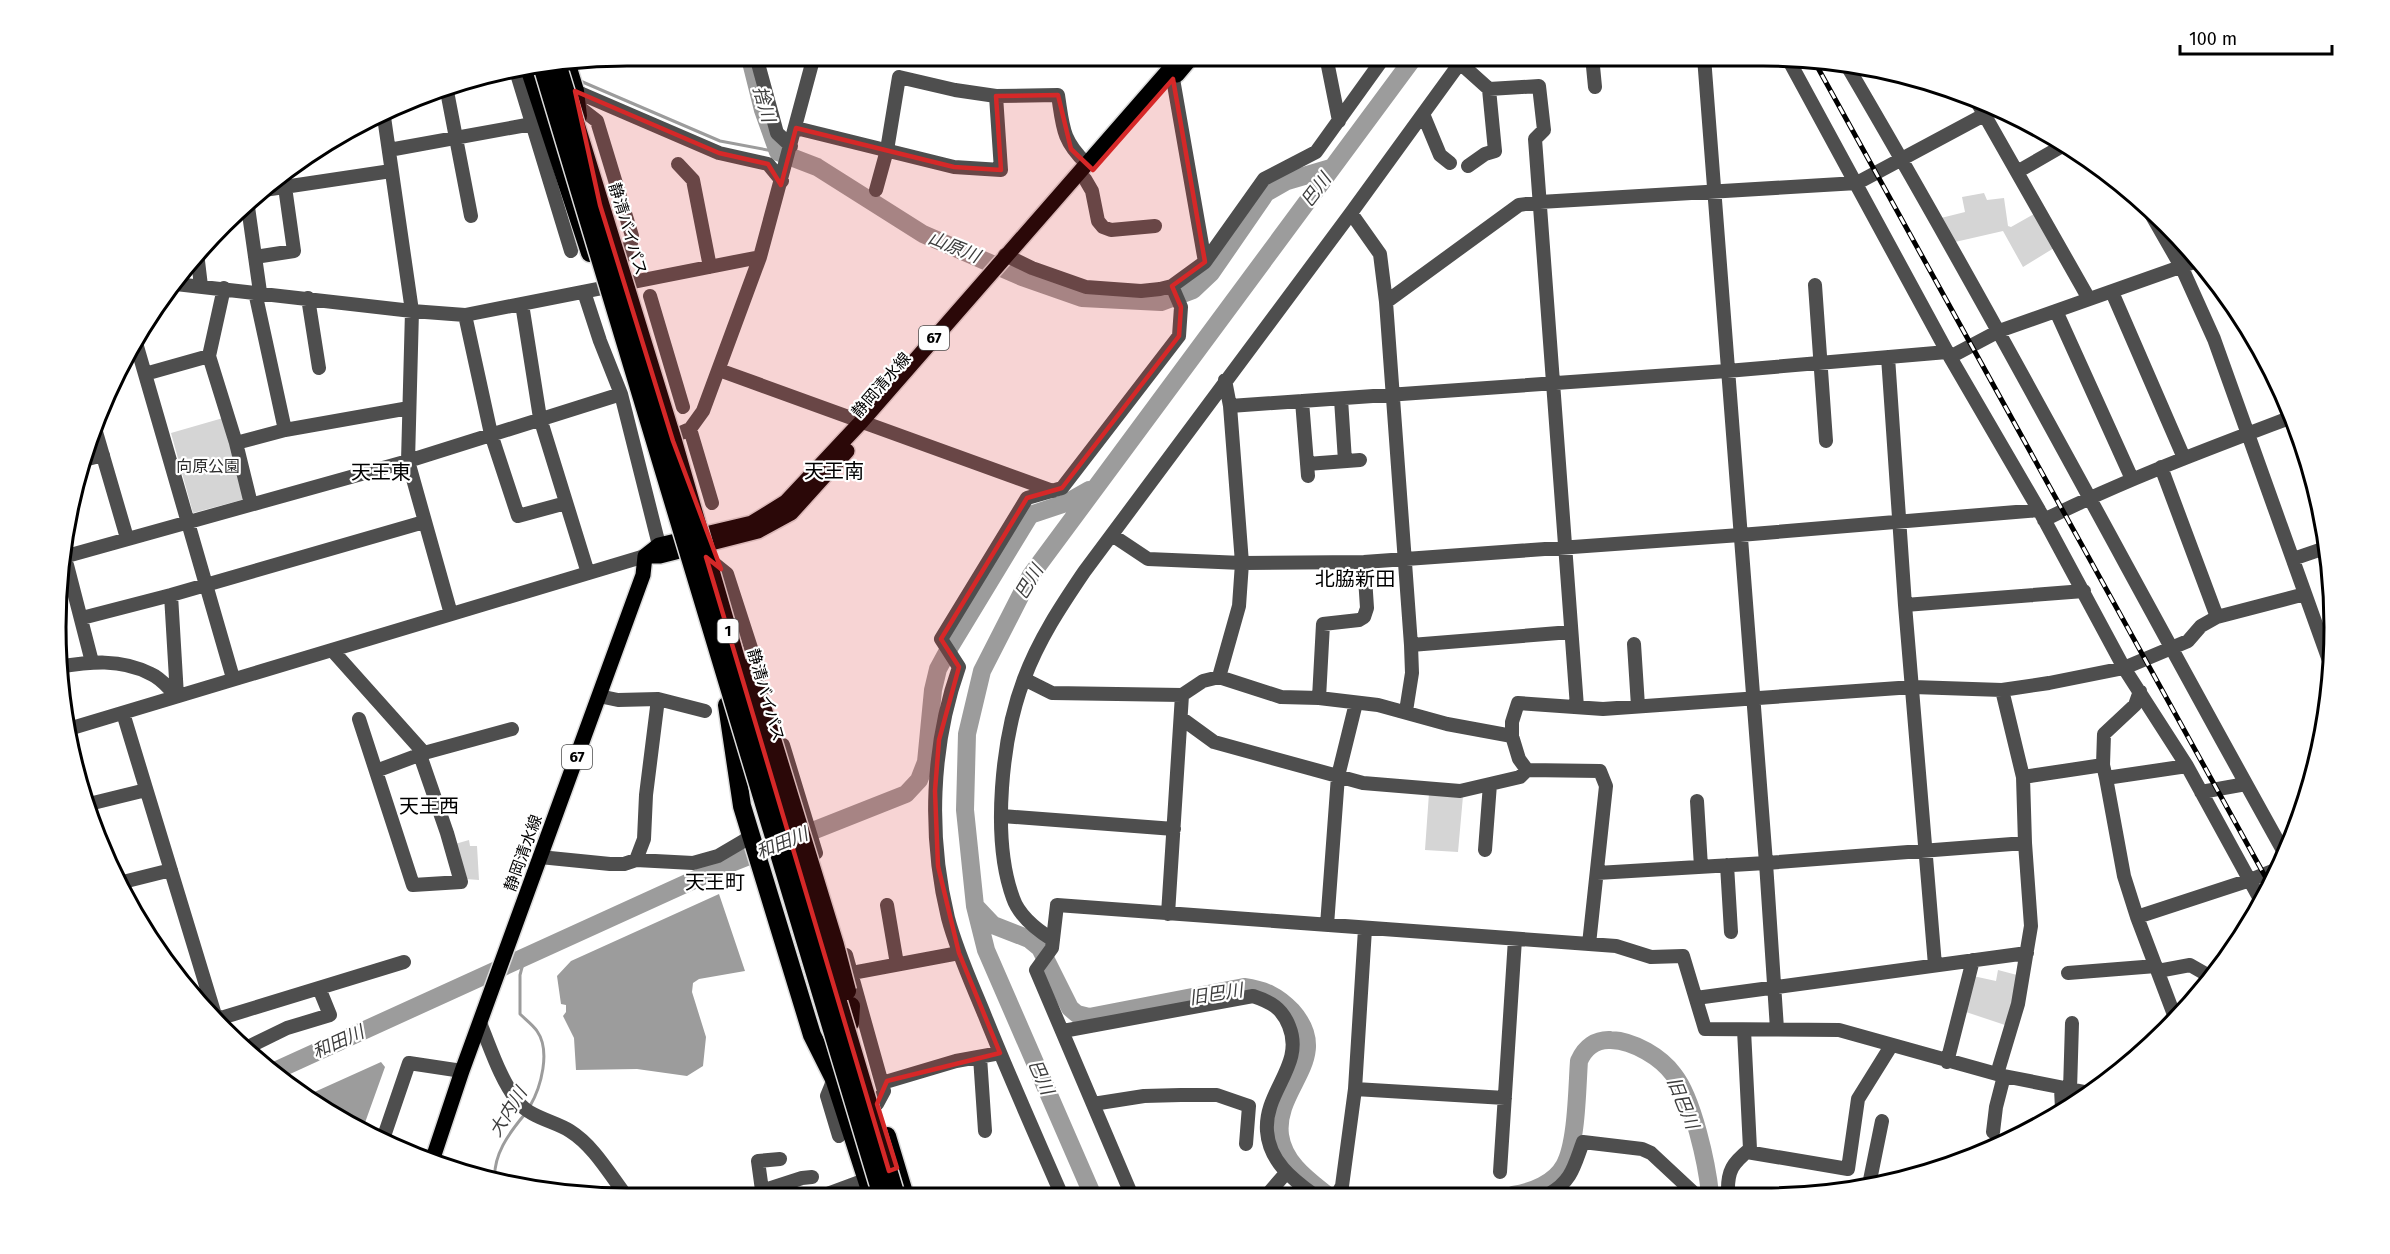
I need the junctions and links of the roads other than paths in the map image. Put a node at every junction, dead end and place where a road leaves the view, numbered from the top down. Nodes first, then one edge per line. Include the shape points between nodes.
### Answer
1 (759, 66) edge
2 (812, 66) edge
3 (1171, 66) edge
4 (1171, 66) edge
5 (1173, 66) edge
6 (1328, 66) edge
7 (1378, 66) edge
8 (1458, 66) edge
9 (1469, 66) edge
10 (1593, 66) edge
11 (1705, 66) edge
12 (1792, 67) edge
13 (568, 69) edge
14 (559, 70) edge
15 (1852, 74) edge
16 (531, 75) edge
17 (532, 75) edge
18 (532, 75) edge
19 (1595, 87) dead end
20 (1489, 89) junction
21 (448, 96) edge
22 (996, 96) junction
23 (575, 97) junction
24 (1983, 111) edge
25 (1988, 113) edge
26 (1423, 114) junction
27 (1985, 115) junction
28 (385, 121) edge
29 (1339, 121) junction
30 (532, 124) junction
31 (796, 128) junction
32 (456, 137) junction
33 (791, 147) junction
34 (2057, 149) edge
35 (389, 150) junction
36 (887, 150) junction
37 (1903, 160) junction
38 (1086, 163) junction
39 (1450, 163) dead end
40 (678, 164) dead end
41 (1468, 165) dead end
42 (391, 171) junction
43 (2017, 172) junction
44 (783, 177) junction
45 (1085, 179) junction
46 (1857, 183) junction
47 (285, 187) junction
48 (278, 188) edge
49 (876, 190) dead end
50 (1714, 191) junction
51 (1540, 202) junction
52 (249, 213) edge
53 (1352, 213) junction
54 (471, 216) dead end
55 (1155, 226) dead end
56 (2161, 231) edge
57 (571, 251) dead end
58 (255, 257) junction
59 (760, 257) junction
60 (1010, 258) junction
61 (1205, 262) junction
62 (2191, 264) edge
63 (198, 265) edge
64 (710, 267) junction
65 (2182, 268) junction
66 (605, 284) junction
67 (182, 285) edge
68 (1815, 285) dead end
69 (201, 286) junction
70 (1172, 286) junction
71 (224, 288) junction
72 (257, 292) junction
73 (2112, 292) junction
74 (650, 296) dead end
75 (308, 298) junction
76 (2089, 299) junction
77 (1386, 302) junction
78 (522, 304) junction
79 (626, 306) junction
80 (412, 311) junction
81 (2056, 311) junction
82 (465, 315) junction
83 (656, 316) junction
84 (1999, 331) junction
85 (138, 351) edge
86 (1949, 355) junction
87 (208, 356) junction
88 (1888, 357) junction
89 (1820, 363) junction
90 (319, 368) dead end
91 (719, 370) junction
92 (1727, 371) junction
93 (145, 374) junction
94 (1225, 380) junction
95 (1553, 382) junction
96 (621, 394) junction
97 (1392, 395) junction
98 (1341, 399) junction
99 (1302, 401) junction
100 (1230, 406) junction
101 (683, 407) dead end
102 (409, 408) junction
103 (540, 418) junction
104 (2284, 420) edge
105 (867, 422) junction
106 (690, 429) junction
107 (285, 430) junction
108 (2249, 433) junction
109 (491, 434) junction
110 (99, 440) edge
111 (665, 440) junction
112 (1826, 441) dead end
113 (236, 443) junction
114 (103, 454) junction
115 (93, 457) edge
116 (2184, 458) junction
117 (1360, 460) dead end
118 (408, 461) junction
119 (1346, 461) junction
120 (2162, 466) junction
121 (2132, 479) junction
122 (1053, 491) junction
123 (2088, 498) junction
124 (566, 503) junction
125 (712, 503) dead end
126 (251, 504) junction
127 (2041, 515) junction
128 (188, 522) junction
129 (424, 522) junction
130 (1901, 522) junction
131 (1112, 535) junction
132 (1740, 535) junction
133 (127, 538) junction
134 (658, 545) junction
135 (692, 545) junction
136 (1564, 547) junction
137 (2318, 550) edge
138 (71, 555) edge
139 (645, 556) junction
140 (2293, 559) junction
141 (1404, 560) junction
142 (1364, 562) junction
143 (1242, 563) junction
144 (69, 572) edge
145 (588, 573) junction
146 (206, 585) junction
147 (2084, 591) junction
148 (2305, 594) junction
149 (171, 595) junction
150 (1905, 605) junction
151 (451, 614) junction
152 (2217, 617) junction
153 (82, 618) junction
154 (1571, 632) junction
155 (1634, 644) dead end
156 (1411, 645) junction
157 (2324, 645) edge
158 (2171, 649) junction
159 (332, 650) junction
160 (92, 662) junction
161 (67, 666) edge
162 (2124, 668) junction
163 (1219, 677) junction
164 (233, 678) junction
165 (1024, 679) junction
166 (1913, 687) junction
167 (2002, 690) junction
168 (2140, 691) junction
169 (1182, 695) junction
170 (177, 696) junction
171 (599, 696) junction
172 (1319, 698) junction
173 (1753, 698) junction
174 (658, 699) junction
175 (1356, 703) junction
176 (1638, 706) junction
177 (1576, 707) junction
178 (705, 711) dead end
179 (1406, 711) junction
180 (123, 713) junction
181 (1181, 718) junction
182 (359, 719) dead end
183 (75, 727) edge
184 (512, 729) dead end
185 (1512, 736) junction
186 (422, 754) junction
187 (2187, 766) junction
188 (1527, 770) junction
189 (376, 771) junction
190 (2105, 771) junction
191 (1338, 776) junction
192 (2024, 777) junction
193 (1490, 784) junction
194 (2246, 784) junction
195 (146, 790) junction
196 (2201, 792) junction
197 (1697, 801) dead end
198 (95, 803) edge
199 (1002, 816) junction
200 (1174, 829) junction
201 (752, 836) junction
202 (2025, 843) junction
203 (2280, 845) edge
204 (1485, 850) dead end
205 (1926, 851) junction
206 (540, 857) junction
207 (636, 860) junction
208 (1766, 863) junction
209 (1727, 865) junction
210 (1701, 867) junction
211 (171, 870) junction
212 (1597, 873) junction
213 (2267, 873) edge
214 (2250, 880) junction
215 (127, 881) edge
216 (2257, 893) edge
217 (887, 905) dead end
218 (1168, 914) junction
219 (2137, 917) junction
220 (1327, 925) junction
221 (1365, 929) junction
222 (1731, 932) dead end
223 (1515, 939) junction
224 (1053, 944) junction
225 (1589, 944) junction
226 (959, 953) junction
227 (2026, 953) junction
228 (1973, 960) junction
229 (404, 963) dead end
230 (897, 964) junction
231 (1935, 964) junction
232 (2157, 968) junction
233 (852, 973) junction
234 (2068, 973) dead end
235 (2204, 973) edge
236 (319, 987) junction
237 (1775, 987) junction
238 (1696, 998) junction
239 (209, 1001) edge
240 (2173, 1010) edge
241 (850, 1014) junction
242 (224, 1017) edge
243 (480, 1023) junction
244 (2072, 1023) dead end
245 (1776, 1029) junction
246 (1744, 1030) junction
247 (1063, 1031) junction
248 (253, 1045) edge
249 (1891, 1046) junction
250 (1000, 1053) junction
251 (980, 1057) junction
252 (1947, 1062) junction
253 (462, 1071) junction
254 (2000, 1075) junction
255 (834, 1079) junction
256 (882, 1083) junction
257 (1355, 1089) junction
258 (2066, 1089) junction
259 (2078, 1091) edge
260 (1505, 1098) junction
261 (2064, 1100) edge
262 (877, 1104) junction
263 (1093, 1104) junction
264 (1882, 1121) dead end
265 (985, 1131) dead end
266 (1993, 1132) dead end
267 (385, 1133) edge
268 (839, 1136) dead end
269 (1246, 1144) dead end
270 (1747, 1152) junction
271 (435, 1153) edge
272 (780, 1159) dead end
273 (897, 1168) junction
274 (1500, 1172) dead end
275 (1286, 1173) junction
276 (812, 1177) dead end
277 (1871, 1177) edge
278 (620, 1188) edge
279 (769, 1188) edge
280 (777, 1188) edge
281 (869, 1188) edge
282 (880, 1188) edge
283 (894, 1188) edge
284 (903, 1188) edge
285 (1059, 1188) edge
286 (1129, 1188) edge
287 (1273, 1188) edge
288 (1305, 1188) edge
289 (1340, 1188) edge
290 (1560, 1188) edge
291 (1689, 1188) edge
292 (1728, 1188) edge

1 - 33 street via 777,134
2 - 31 street
3 - 38 main road, 静岡清水線 / 67
4 - 45 main road, 静岡清水線 / 67
5 - 61 street
6 - 29 street
7 - 29 street
8 - 26 street
9 - 20 street
10 - 19 street
11 - 50 street
12 - 46 street
13 - 23 highway
14 - 111 highway, 静清バイパス / 1, bridge
15 - 37 street
16 - 30 street
17 - 111 highway, 静清バイパス / 1, bridge
18 - 66 highway
20 - 41 street via 1495,151
20 - 51 street via 1539,86 1544,130 1535,139
21 - 32 street
22 - 36 street via 898,77
22 - 36 street via 1001,171 954,167
22 - 38 street via 1058,95 1063,129 1071,149
23 - 44 street via 719,153 768,164
23 - 66 highway
24 - 27 street
25 - 27 street
26 - 39 street via 1440,155
26 - 53 street
27 - 37 street
27 - 43 street
28 - 35 street
29 - 61 street via 1316,152 1264,179
30 - 32 street
30 - 57 street
31 - 33 street
31 - 36 street
32 - 35 street
32 - 54 street
33 - 44 street
34 - 43 street
35 - 42 street
36 - 49 street
37 - 46 street
37 - 84 street
38 - 60 main road, 静岡清水線 / 67
40 - 64 street via 693,180
42 - 47 street
42 - 80 street
43 - 76 street
44 - 59 street
45 - 55 street via 1103,227 1111,230
45 - 60 main road, 静岡清水線 / 67
46 - 50 street
46 - 86 street
47 - 48 street
47 - 58 street via 294,251
50 - 51 street
50 - 92 street
51 - 77 street via 1519,206
51 - 95 street
52 - 58 street
53 - 77 street via 1380,254
53 - 94 street
56 - 65 street
58 - 72 street
59 - 64 street
59 - 91 street
60 - 70 street via 1086,287 1141,291
60 - 105 main road, 静岡清水線 / 67
61 - 70 street
62 - 65 street
63 - 69 street
64 - 66 street
65 - 73 street
65 - 108 street
66 - 78 street
66 - 79 highway
66 - 96 street via 600,341
66 - 135 highway
67 - 69 street
68 - 89 street
69 - 71 street
70 - 122 street via 1181,307 1179,336 1062,488
71 - 72 street
71 - 87 street
72 - 75 street
72 - 107 street
73 - 76 street
73 - 116 street
74 - 83 street
75 - 80 street
75 - 90 street
76 - 81 street
77 - 97 street
78 - 82 street
78 - 103 street
79 - 83 street
79 - 111 highway
80 - 82 street
80 - 102 street
81 - 84 street
81 - 121 street
82 - 109 street
83 - 101 street
84 - 86 street
84 - 123 street
85 - 93 street
86 - 88 street
86 - 127 street
87 - 93 street
87 - 113 street
88 - 89 street
88 - 130 street
89 - 92 street
89 - 112 street
91 - 105 street
91 - 106 street via 703,411
92 - 95 street
92 - 132 street
93 - 128 street
94 - 100 street
94 - 131 street
95 - 97 street
95 - 136 street
96 - 103 street
96 - 134 street
97 - 98 street
97 - 141 street
98 - 99 street
98 - 119 street
99 - 100 street
99 - 119 street via 1307,470
100 - 143 street
102 - 107 street
102 - 118 street
103 - 109 street
103 - 124 street
104 - 108 street
105 - 122 street
105 - 135 main road, 静岡清水線 / 67 via 791,513 758,531
106 - 111 street
106 - 125 street
107 - 113 street
108 - 116 street
108 - 140 street
109 - 118 street
109 - 124 street via 518,516
110 - 114 street
111 - 135 highway
111 - 241 highway, bridge via 695,494 724,580 835,945
111 - 255 highway, bridge via 671,527
111 - 282 highway, 静清バイパス / 1, bridge
111 - 283 highway, 静清バイパス / 1, bridge
113 - 126 street
114 - 115 street
114 - 133 street
116 - 120 street
117 - 119 street
118 - 126 street
118 - 129 street
120 - 121 street
120 - 152 street
121 - 123 street
122 - 226 street via 1028,498 941,639 959,667 939,740 935,791 938,866
123 - 127 street
123 - 158 street
124 - 145 street
126 - 128 street
127 - 130 street
127 - 147 street
128 - 133 street
128 - 146 street
129 - 146 street
129 - 151 street
130 - 132 street
130 - 150 street
131 - 143 street via 1148,559
131 - 165 street via 1048,626
132 - 136 street
132 - 173 street
133 - 138 street
134 - 135 main road, 静岡清水線 / 67
134 - 139 main road, 静岡清水線 / 67
135 - 139 main road, 静岡清水線 / 67 via 660,556
135 - 201 highway via 730,717 742,806
135 - 233 street via 727,574 797,785
135 - 241 highway
136 - 141 street
136 - 154 street
137 - 140 street
139 - 145 street
139 - 171 main road, 静岡清水線 / 67 via 643,575
140 - 148 street
141 - 142 street
141 - 156 street
142 - 143 street
142 - 172 street via 1364,617 1323,624
143 - 163 street via 1239,606
144 - 153 street
145 - 151 street
146 - 149 street
146 - 164 street
147 - 150 street
147 - 162 street
148 - 152 street
148 - 157 street
149 - 153 street
149 - 170 street
150 - 166 street
151 - 159 street
152 - 158 street via 2201,626 2188,641
153 - 160 street
154 - 156 street
154 - 177 street
155 - 176 street
156 - 179 street via 1412,673
158 - 162 street
158 - 194 street
159 - 164 street
159 - 186 street
160 - 161 street
160 - 170 street via 122,664 153,674
162 - 167 street
162 - 168 street
163 - 169 street via 1203,681
163 - 172 street via 1281,697
164 - 170 street
165 - 169 street via 1052,693
165 - 199 street via 1004,766
166 - 167 street
166 - 173 street
166 - 205 street
167 - 192 street
168 - 187 street
168 - 190 street via 2135,705 2104,734
169 - 181 street
170 - 180 street
171 - 174 street via 618,700
171 - 206 main road, 静岡清水線 / 67
172 - 175 street
173 - 176 street
173 - 208 street
174 - 178 street
174 - 207 street via 644,839
175 - 179 street
175 - 191 street
176 - 177 street
177 - 185 street via 1518,703
179 - 185 street via 1447,724
180 - 183 street
180 - 195 street
181 - 191 street via 1214,742
181 - 200 street
182 - 189 street
184 - 186 street
185 - 188 street
186 - 189 street
186 - 189 street via 461,882 413,885
187 - 190 street
187 - 196 street
188 - 193 street via 1520,777
188 - 212 street via 1600,771 1606,786
190 - 192 street
190 - 219 street via 2124,876
191 - 193 street via 1363,783 1460,791
191 - 220 street
192 - 202 street
193 - 204 street
194 - 196 street
194 - 203 street
195 - 198 street
195 - 211 street
196 - 214 street
197 - 210 street
199 - 200 street
199 - 224 street via 1013,900
200 - 218 street
201 - 207 street via 718,856 693,863
201 - 255 highway via 812,1035
202 - 205 street
202 - 227 street via 2031,926
205 - 208 street
205 - 231 street
206 - 207 street via 610,864
206 - 243 main road, 静岡清水線 / 67
208 - 209 street
208 - 237 street
209 - 210 street
209 - 222 street
210 - 212 street
211 - 215 street
211 - 239 street
212 - 225 street
213 - 214 street
214 - 216 street
214 - 219 street
217 - 230 street
218 - 220 street
218 - 224 street via 1056,905
219 - 232 street
220 - 221 street
221 - 223 street
221 - 257 street
223 - 225 street
223 - 260 street
224 - 247 street via 1036,970
225 - 238 street via 1616,946 1651,957 1683,956
226 - 230 street
226 - 250 street
227 - 228 street
227 - 254 street
228 - 231 street
228 - 252 street
229 - 236 street
230 - 233 street
231 - 237 street
232 - 234 street
232 - 235 street via 2190,966
232 - 240 street
233 - 256 street
236 - 242 street
236 - 248 street via 330,1015
237 - 238 street
237 - 245 street
238 - 246 street via 1705,1029
241 - 262 highway
243 - 253 main road, 静岡清水線 / 67
243 - 278 street via 496,1063 519,1103 533,1114 571,1131
244 - 258 street
245 - 246 street
245 - 249 street via 1839,1030
246 - 270 street via 1750,1149
247 - 263 street
247 - 275 street via 1252,996 1269,1001 1281,1009 1293,1036 1294,1050 1272,1098 1267,1131 1276,1160
249 - 252 street
249 - 270 street via 1858,1099 1848,1169
250 - 251 street
250 - 285 street
251 - 256 street via 956,1060
251 - 265 street
252 - 254 street
253 - 267 street via 409,1063
253 - 271 main road, 静岡清水線 / 67
254 - 258 street
254 - 266 street
255 - 268 street via 827,1096
255 - 281 highway
256 - 262 street via 884,1091
257 - 260 street
257 - 289 street
258 - 259 street
258 - 261 street
260 - 274 street
262 - 273 highway
263 - 269 street via 1144,1096 1217,1095 1249,1106
263 - 286 street
264 - 277 street
270 - 292 street via 1734,1162
272 - 279 street via 758,1161
273 - 281 street
273 - 284 highway
275 - 287 street
275 - 288 street
276 - 280 street
290 - 291 street via 1571,1176 1583,1142 1642,1149

